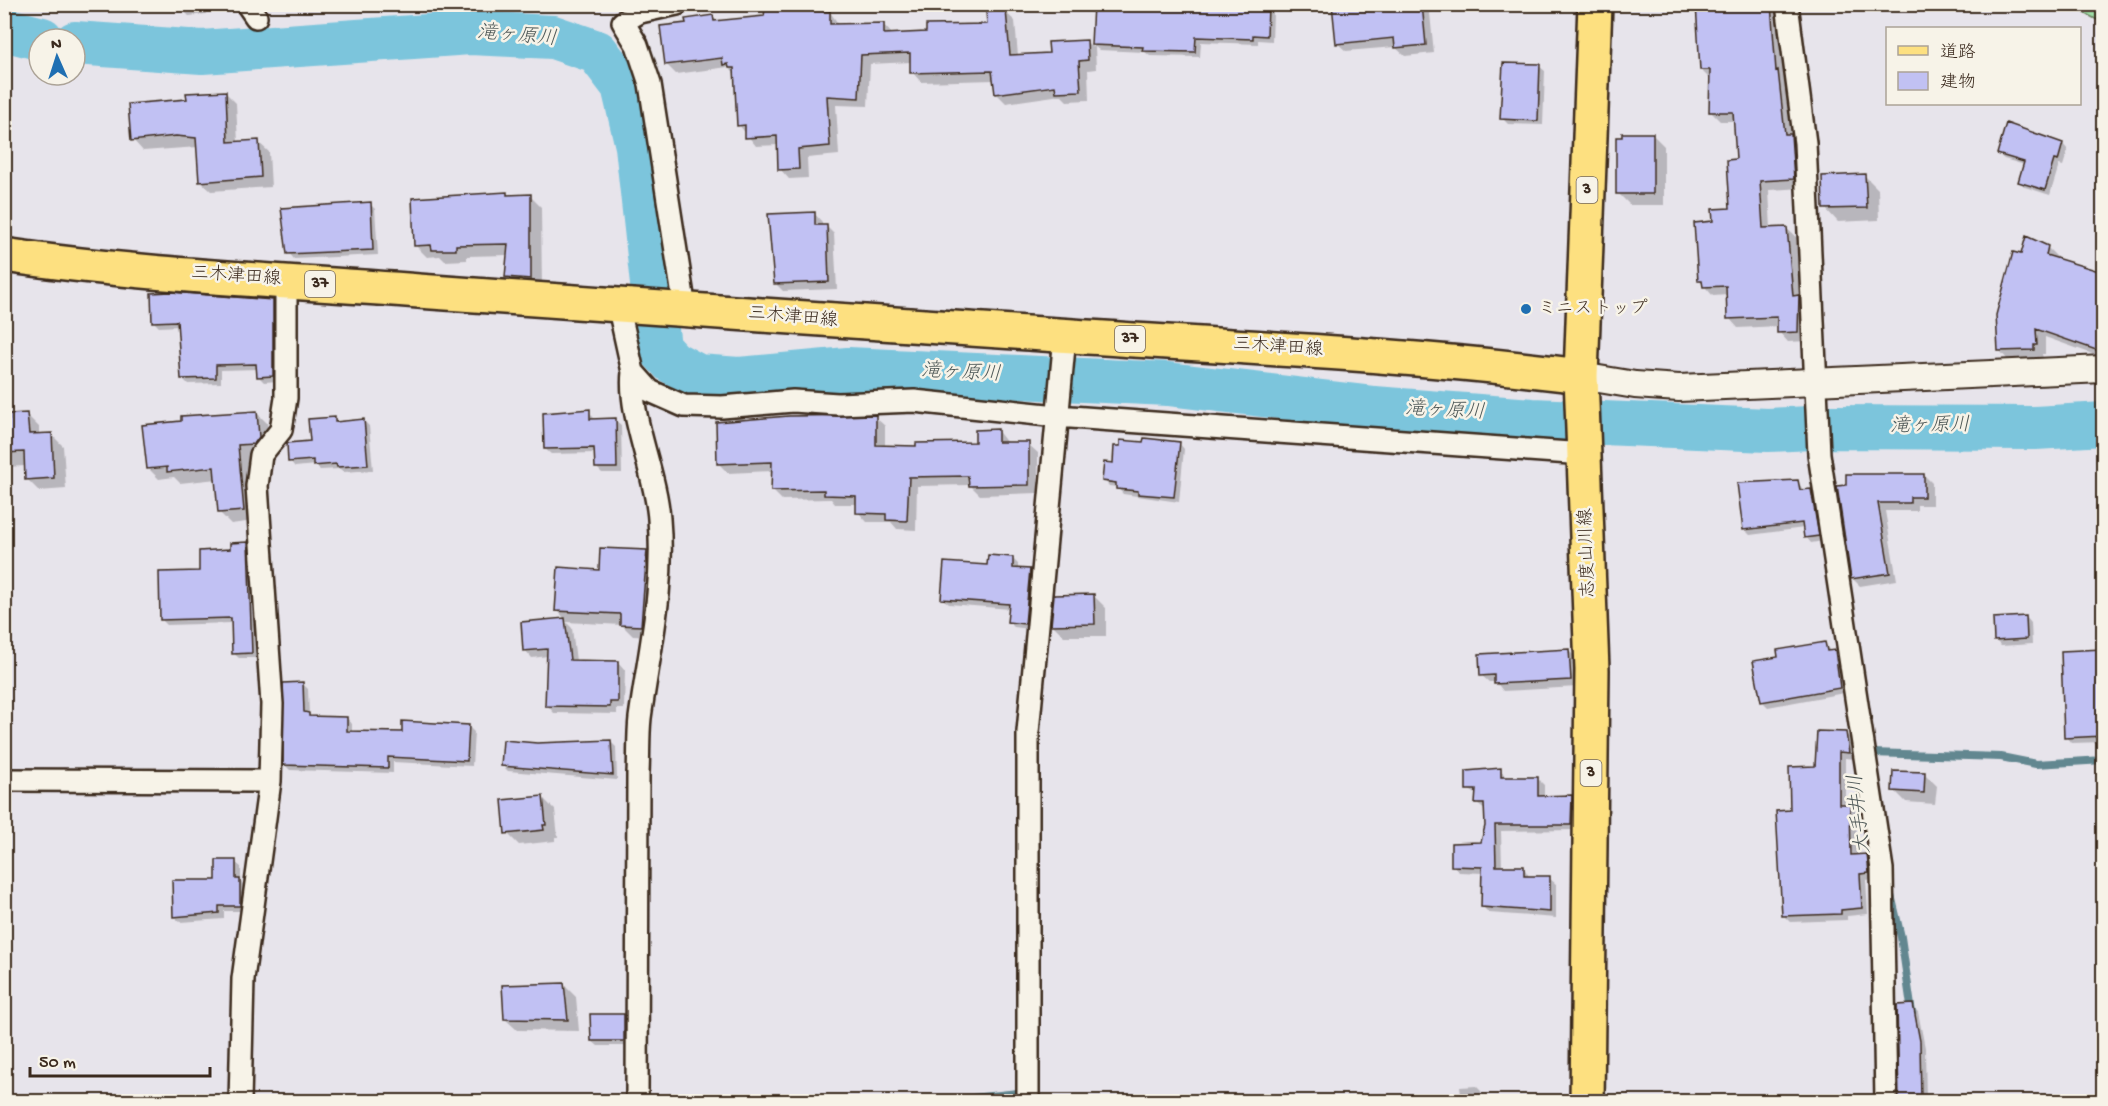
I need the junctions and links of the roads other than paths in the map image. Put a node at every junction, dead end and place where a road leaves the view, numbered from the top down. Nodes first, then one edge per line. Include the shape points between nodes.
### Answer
1 (677, 4) edge
2 (1595, 4) edge
3 (1787, 4) edge
4 (4, 255) edge
5 (286, 281) junction
6 (627, 305) junction
7 (682, 309) junction
8 (1064, 343) junction
9 (2103, 369) edge
10 (633, 372) junction
11 (1815, 383) junction
12 (1582, 387) junction
13 (1058, 409) junction
14 (1584, 449) junction
15 (4, 780) edge
16 (270, 781) junction
17 (240, 1101) edge
18 (637, 1101) edge
19 (1028, 1101) edge
20 (1587, 1101) edge
21 (1886, 1101) edge

1 - 7 street via 640,12 623,22 637,45 650,84
2 - 12 main road, 志度山川線 / 3
3 - 11 street via 1805,143
4 - 5 main road, 三木津田線 / 37 via 73,265
5 - 6 main road, 三木津田線 / 37
5 - 16 street via 286,398 281,430 261,455 257,486 272,704
6 - 7 main road, 三木津田線 / 37
6 - 10 street
7 - 8 main road, 三木津田線 / 37
8 - 12 main road, 三木津田線 / 37 via 1250,346 1472,363
8 - 13 street
9 - 11 street
10 - 13 street via 650,391 684,406 914,401
10 - 18 street via 631,391 659,519 656,629 640,720
11 - 12 street
11 - 21 street via 1819,454 1882,869
12 - 14 main road, 志度山川線 / 3
13 - 14 street
13 - 19 street via 1028,732
14 - 20 main road, 志度山川線 / 3 via 1592,670
15 - 16 street
16 - 17 street via 243,978

